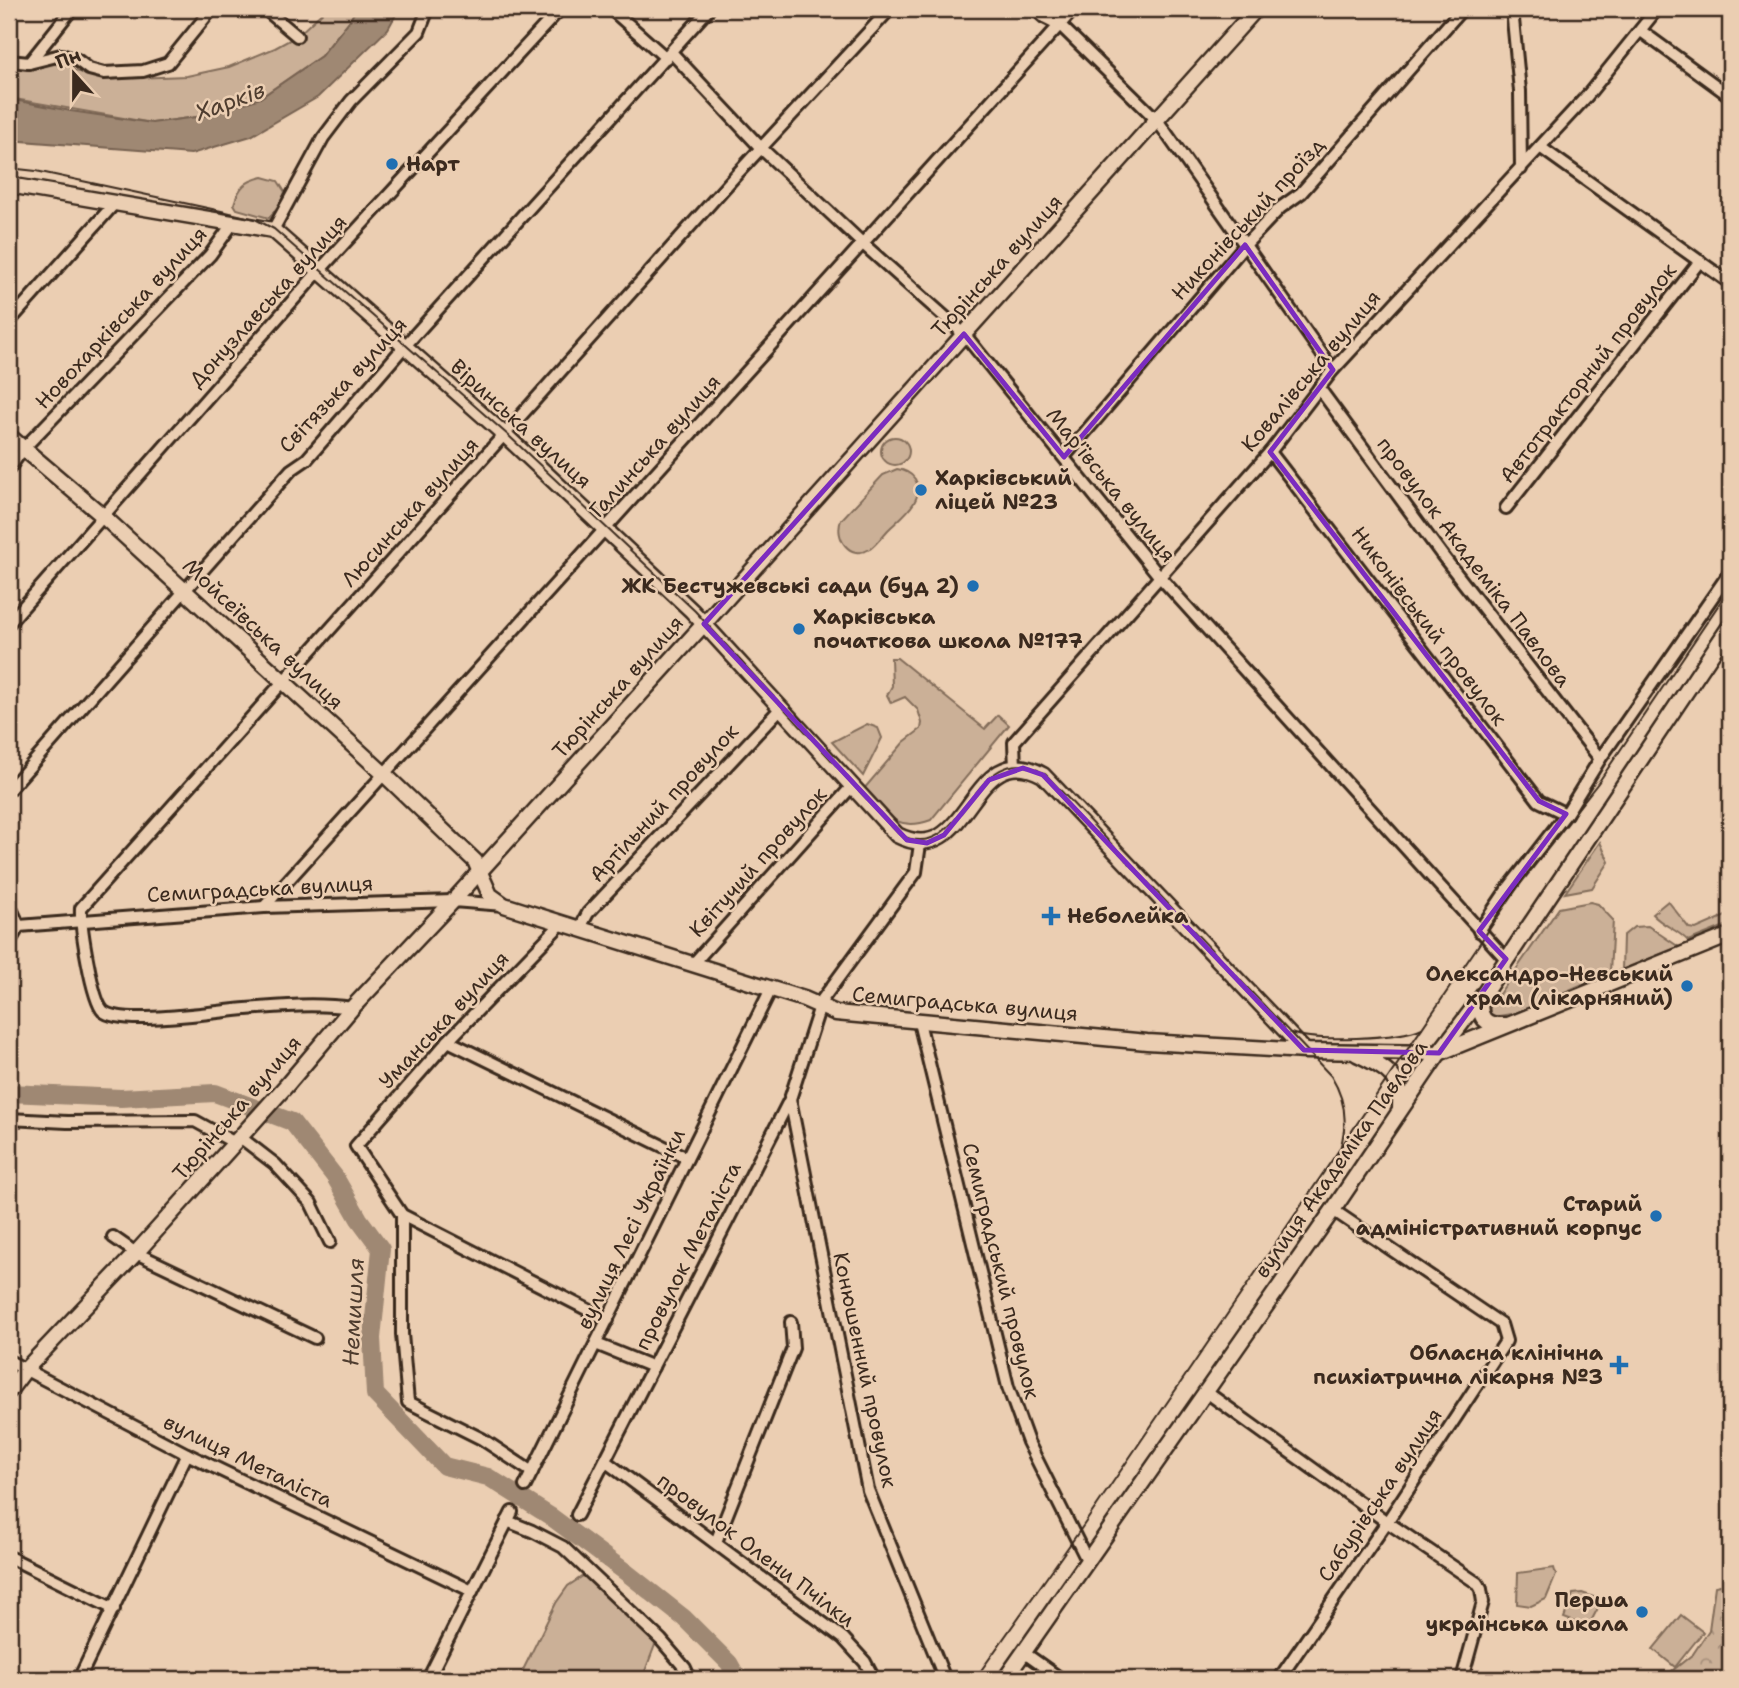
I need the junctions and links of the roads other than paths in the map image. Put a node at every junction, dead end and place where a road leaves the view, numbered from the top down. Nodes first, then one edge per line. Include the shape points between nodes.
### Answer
1 (72, 9) edge
2 (212, 9) edge
3 (265, 9) edge
4 (428, 9) edge
5 (559, 9) edge
6 (611, 9) edge
7 (709, 9) edge
8 (890, 9) edge
9 (1035, 9) edge
10 (1074, 9) edge
11 (1256, 9) edge
12 (1462, 9) edge
13 (1512, 9) edge
14 (1657, 9) edge
15 (1060, 25) junction
16 (1641, 31) junction
17 (297, 36) dead end
18 (668, 55) junction
19 (9, 61) edge
20 (29, 63) junction
21 (1730, 96) edge
22 (1157, 120) junction
23 (1540, 147) junction
24 (761, 148) junction
25 (1521, 169) junction
26 (9, 185) edge
27 (115, 203) junction
28 (233, 223) junction
29 (273, 230) junction
30 (862, 243) junction
31 (1245, 245) junction
32 (1700, 261) junction
33 (320, 271) junction
34 (1730, 283) edge
35 (9, 322) edge
36 (964, 334) junction
37 (405, 346) junction
38 (1334, 370) junction
39 (1319, 388) junction
40 (505, 435) junction
41 (9, 436) edge
42 (23, 449) junction
43 (1270, 452) junction
44 (1064, 457) junction
45 (9, 469) edge
46 (1506, 508) dead end
47 (103, 516) junction
48 (606, 530) junction
49 (1730, 572) edge
50 (1160, 578) junction
51 (185, 591) junction
52 (9, 623) edge
53 (704, 624) junction
54 (1730, 626) edge
55 (283, 683) junction
56 (780, 708) junction
57 (1600, 759) junction
58 (1015, 768) junction
59 (383, 773) junction
60 (852, 786) junction
61 (9, 790) edge
62 (1566, 814) junction
63 (920, 844) junction
64 (479, 872) junction
65 (453, 901) junction
66 (9, 905) edge
67 (504, 905) junction
68 (264, 907) junction
69 (80, 921) junction
70 (562, 923) junction
71 (19, 926) junction
72 (580, 928) junction
73 (1479, 931) junction
74 (1730, 935) edge
75 (9, 943) edge
76 (1506, 959) junction
77 (692, 964) junction
78 (771, 989) junction
79 (1481, 998) junction
80 (819, 1007) junction
81 (352, 1008) junction
82 (919, 1022) junction
83 (1506, 1025) junction
84 (448, 1041) junction
85 (1304, 1050) junction
86 (1353, 1052) junction
87 (1439, 1053) junction
88 (790, 1099) junction
89 (1400, 1111) junction
90 (9, 1119) edge
91 (241, 1137) junction
92 (687, 1158) junction
93 (1333, 1210) junction
94 (402, 1215) junction
95 (113, 1237) dead end
96 (330, 1242) dead end
97 (136, 1253) junction
98 (608, 1321) junction
99 (791, 1322) dead end
100 (315, 1338) dead end
101 (596, 1344) junction
102 (9, 1361) edge
103 (653, 1367) junction
104 (24, 1370) junction
105 (9, 1391) edge
106 (1205, 1391) junction
107 (187, 1454) junction
108 (605, 1461) junction
109 (532, 1472) junction
110 (525, 1486) dead end
111 (577, 1515) dead end
112 (1387, 1522) junction
113 (716, 1542) junction
114 (9, 1558) edge
115 (1087, 1560) junction
116 (472, 1591) junction
117 (114, 1609) junction
118 (1023, 1652) junction
119 (79, 1679) edge
120 (428, 1679) edge
121 (690, 1679) edge
122 (874, 1679) edge
123 (944, 1679) edge
124 (1005, 1679) edge
125 (1062, 1679) edge
126 (1279, 1679) edge
127 (1462, 1679) edge

1 - 20 street
2 - 20 street via 168,63 143,71 104,73 61,55
3 - 17 street
4 - 29 street via 419,33 351,101 323,138
5 - 33 street, Донузлавська вулиця
6 - 18 street, Мар'ївська вулиця
7 - 18 street, Світязька вулиця
8 - 24 street, Люсинська вулиця
9 - 15 street
10 - 15 street, Галинська вулиця
11 - 22 main road, Тюрінська вулиця
12 - 31 street, Никонівський проїзд via 1301,193
13 - 25 street
14 - 16 street, Ковалівська вулиця
15 - 22 street
15 - 30 street, Галинська вулиця
16 - 21 street
16 - 23 street, Ковалівська вулиця
18 - 24 street, Мар'ївська вулиця
18 - 37 street, Світязька вулиця
19 - 20 street
22 - 31 street
22 - 36 main road, Тюрінська вулиця
23 - 25 street, Ковалівська вулиця
23 - 32 street
24 - 30 street, Мар'ївська вулиця
24 - 40 street, Люсинська вулиця
25 - 38 street, Ковалівська вулиця
26 - 27 main road
27 - 28 main road
27 - 35 street
28 - 29 main road
28 - 42 street, Новохарківська вулиця via 210,255
29 - 33 main road, Віринська вулиця
30 - 36 street, Мар'ївська вулиця
30 - 48 street, Галинська вулиця
31 - 38 street
31 - 44 street, Никонівський проїзд
32 - 34 street
32 - 46 street, Автотракторний провулок
33 - 37 main road, Віринська вулиця
33 - 47 street, Донузлавська вулиця
36 - 44 street, Мар'ївська вулиця
36 - 53 main road, Тюрінська вулиця
37 - 40 main road, Віринська вулиця
37 - 51 street, Світязька вулиця
38 - 39 street, Ковалівська вулиця
39 - 43 street, Ковалівська вулиця
39 - 57 street, провулок Академіка Павлова
40 - 48 main road, Віринська вулиця
40 - 55 street, Люсинська вулиця
41 - 42 main road, Мойсеївська вулиця
42 - 45 street, Новохарківська вулиця
42 - 47 main road, Мойсеївська вулиця
43 - 50 street, Ковалівська вулиця
43 - 62 street, Никонівський провулок via 1539,801
44 - 50 street, Мар'ївська вулиця
47 - 51 main road, Мойсеївська вулиця
47 - 52 street, Донузлавська вулиця
48 - 53 main road, Віринська вулиця
48 - 59 street, Галинська вулиця
49 - 57 street
50 - 58 street, Ковалівська вулиця via 1014,742
50 - 73 street, Мар'ївська вулиця
51 - 55 main road, Мойсеївська вулиця
51 - 61 street, Світязька вулиця
53 - 56 main road, Віринська вулиця
53 - 64 main road, Тюрінська вулиця
54 - 76 main road, вулиця Академіка Павлова
55 - 59 main road, Мойсеївська вулиця
55 - 69 street, Люсинська вулиця via 84,902
56 - 60 main road, Віринська вулиця
56 - 72 street, Артільний провулок via 588,913
57 - 62 street
58 - 63 main road via 989,780 944,835
58 - 85 main road via 1043,775
59 - 64 main road, Мойсеївська вулиця via 475,861
59 - 68 street, Галинська вулиця
60 - 63 main road, Віринська вулиця via 897,835
60 - 77 street, Квітучий провулок
62 - 73 street
63 - 80 street via 916,872
64 - 65 main road, Тюрінська вулиця
64 - 67 main road via 490,895
65 - 67 street, Семиградська вулиця
65 - 68 street, Семиградська вулиця
65 - 81 main road, Тюрінська вулиця
66 - 71 street
67 - 70 main road, Семиградська вулиця
68 - 69 street, Семиградська вулиця
69 - 71 street, Семиградська вулиця
69 - 81 street via 96,998 114,1017 332,1005
70 - 72 main road, Семиградська вулиця
70 - 84 street, Уманська вулиця
71 - 75 street
72 - 77 main road, Семиградська вулиця
73 - 76 street, Мар'ївська вулиця
74 - 83 main road
76 - 79 main road, вулиця Академіка Павлова
77 - 78 main road, Семиградська вулиця
78 - 80 main road, Семиградська вулиця
78 - 92 street, вулиця Лесі Українки
79 - 83 main road via 1485,1022
79 - 87 main road, вулиця Академіка Павлова
80 - 82 main road, Семиградська вулиця
80 - 88 street, провулок Металіста
81 - 91 main road, Тюрінська вулиця
82 - 85 main road, Семиградська вулиця
82 - 115 street, Семиградський провулок via 1008,1387 1028,1442
83 - 87 main road
84 - 92 street
84 - 94 street, Уманська вулиця via 356,1146
85 - 86 main road, Семиградська вулиця
86 - 87 main road, Семиградська вулиця
86 - 89 main road via 1392,1075 1400,1090
87 - 89 main road, вулиця Академіка Павлова
88 - 103 street, провулок Металіста
88 - 123 street, Конюшенний провулок via 868,1490
89 - 93 main road, вулиця Академіка Павлова
90 - 91 street via 195,1121
91 - 96 street via 275,1164 311,1203
91 - 97 main road, Тюрінська вулиця
92 - 98 street, вулиця Лесі Українки
93 - 106 main road, вулиця Академіка Павлова
93 - 112 street, Сабурівська вулиця via 1501,1324 1506,1335
94 - 98 street
94 - 109 street via 402,1334 408,1402 482,1439
95 - 97 street
97 - 100 street
97 - 104 main road, Тюрінська вулиця
98 - 101 street, вулиця Лесі Українки
99 - 113 street via 793,1348
101 - 103 street
101 - 109 street, вулиця Лесі Українки
102 - 104 street, вулиця Металіста
103 - 108 street, провулок Металіста
104 - 105 main road, Тюрінська вулиця
104 - 107 street, вулиця Металіста
106 - 112 street
106 - 115 main road, вулиця Академіка Павлова
107 - 116 street, вулиця Металіста
107 - 117 street
108 - 111 street, провулок Металіста
108 - 113 street, провулок Олени Пчілки
109 - 110 street, вулиця Лесі Українки
112 - 126 street, Сабурівська вулиця
112 - 127 street via 1481,1588 1483,1602
113 - 122 street, провулок Олени Пчілки via 843,1638 865,1661
114 - 117 street
115 - 118 main road, вулиця Академіка Павлова
116 - 120 street
116 - 121 street via 510,1517 563,1547 662,1640
117 - 119 street
118 - 124 main road, вулиця Академіка Павлова
118 - 125 street

